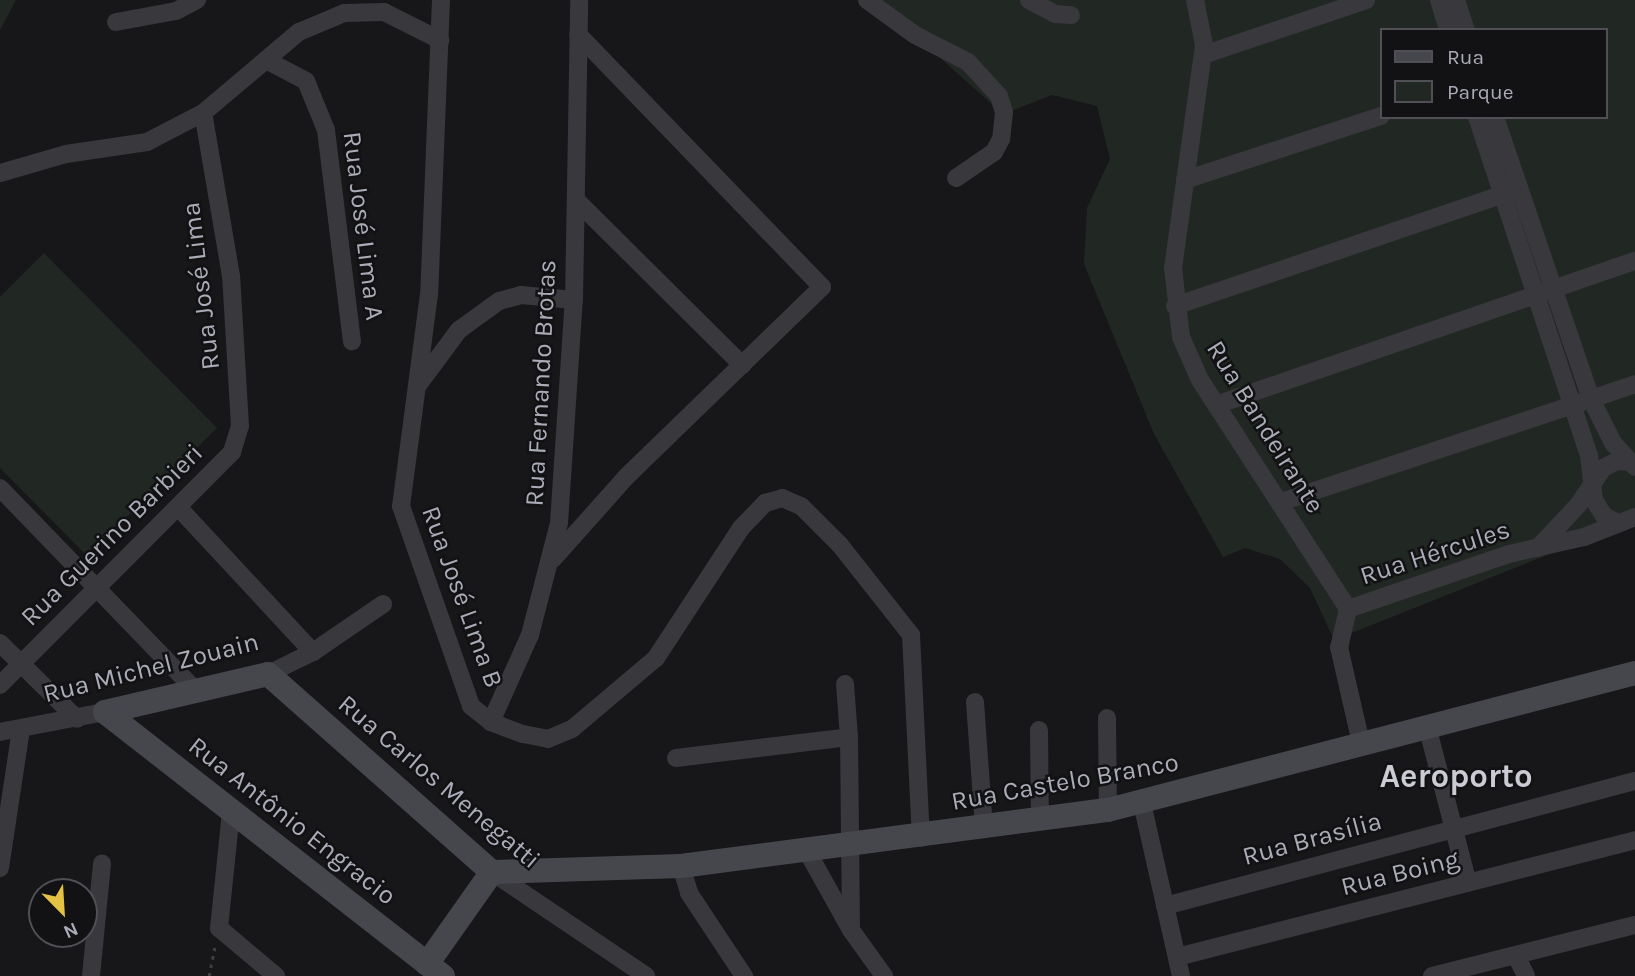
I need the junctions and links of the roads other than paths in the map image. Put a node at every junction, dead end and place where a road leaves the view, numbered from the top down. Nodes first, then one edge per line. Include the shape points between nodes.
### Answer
1 (197, 0) edge
2 (441, 0) edge
3 (579, 0) edge
4 (867, 0) edge
5 (1029, 0) edge
6 (1195, 0) edge
7 (1366, 0) edge
8 (1439, 0) edge
9 (1456, 0) edge
10 (1071, 15) dead end
11 (116, 22) dead end
12 (1447, 28) edge
13 (1465, 28) edge
14 (578, 34) junction
15 (440, 40) junction
16 (1203, 55) junction
17 (268, 61) junction
18 (203, 113) junction
19 (1380, 116) edge
20 (1478, 119) edge
21 (1496, 119) edge
22 (0, 173) edge
23 (956, 178) dead end
24 (1185, 180) junction
25 (1519, 188) junction
26 (1502, 194) junction
27 (577, 201) junction
28 (1635, 261) edge
29 (1553, 289) junction
30 (1534, 295) junction
31 (574, 300) junction
32 (1175, 306) junction
33 (352, 341) dead end
34 (742, 365) junction
35 (1635, 384) edge
36 (416, 388) junction
37 (1591, 399) junction
38 (1216, 405) junction
39 (1572, 405) junction
40 (232, 452) joint
41 (1633, 464) edge
42 (1593, 481) junction
43 (0, 488) edge
44 (1281, 502) junction
45 (179, 508) junction
46 (1626, 520) edge
47 (1538, 548) junction
48 (553, 559) junction
49 (98, 587) junction
50 (383, 604) dead end
51 (1348, 609) junction
52 (0, 643) edge
53 (313, 652) junction
54 (21, 664) junction
55 (1635, 673) edge
56 (268, 674) junction
57 (845, 684) dead end
58 (0, 685) edge
59 (197, 691) junction
60 (975, 702) dead end
61 (105, 712) junction
62 (1107, 718) dead end
63 (77, 719) junction
64 (491, 722) junction
65 (1427, 726) junction
66 (21, 729) junction
67 (1039, 730) dead end
68 (0, 732) edge
69 (849, 737) junction
70 (1361, 743) junction
71 (676, 758) dead end
72 (1635, 781) edge
73 (1142, 803) junction
74 (1108, 810) junction
75 (231, 812) junction
76 (1040, 819) junction
77 (984, 827) junction
78 (1454, 827) junction
79 (920, 838) junction
80 (1635, 840) edge
81 (848, 848) junction
82 (807, 851) junction
83 (102, 864) dead end
84 (681, 866) junction
85 (0, 868) edge
86 (492, 872) junction
87 (1468, 883) junction
88 (1165, 906) junction
89 (1635, 925) edge
90 (850, 930) junction
91 (1516, 956) junction
92 (1177, 957) junction
93 (429, 972) edge
94 (881, 975) edge
95 (91, 976) edge
96 (276, 976) edge
97 (646, 976) edge
98 (744, 976) edge
99 (1181, 976) edge
100 (1432, 976) edge
101 (1526, 976) edge

1 - 11 street via 176,11
2 - 15 street, Rua José Lima B
3 - 14 street, Rua Fernando Brotas
4 - 23 street via 915,35 968,62 999,96 1004,112 1001,139 994,152
5 - 10 street via 1055,14
6 - 16 street, Rua Bandeirante
7 - 16 street
8 - 12 street
9 - 13 street
14 - 27 street, Rua Fernando Brotas
14 - 34 street via 822,287
15 - 17 street via 384,12 344,13 299,32
15 - 36 street, Rua José Lima B via 429,294
16 - 24 street, Rua Bandeirante
17 - 18 street
17 - 33 street, Rua José Lima A via 306,81 326,130
18 - 22 street via 147,142 66,154
18 - 40 street, Rua José Lima via 231,276 240,426
19 - 24 street
20 - 26 street
21 - 25 street
24 - 32 street, Rua Bandeirante via 1173,268
25 - 26 street
25 - 29 street
26 - 30 street
26 - 32 street
27 - 31 street, Rua Fernando Brotas
27 - 34 street
28 - 29 street
29 - 30 street
29 - 37 street
30 - 38 street
30 - 39 street
31 - 36 street via 521,296 499,301 458,330
31 - 48 street, Rua Fernando Brotas
32 - 38 street, Rua Bandeirante via 1189,359
34 - 48 street via 626,477
35 - 37 street
36 - 64 street, Rua José Lima B via 401,506 471,706
37 - 39 street
37 - 41 street
38 - 44 street, Rua Bandeirante
39 - 42 street
39 - 44 street
40 - 45 street, Rua Guerino Barbieri
41 - 42 street, Rua Hércules via 1610,464
42 - 46 street via 1599,510
42 - 47 street, Rua Hércules via 1579,504
43 - 49 street
44 - 51 street, Rua Bandeirante
45 - 49 street, Rua Guerino Barbieri
45 - 53 street
46 - 47 street, Rua Hércules
47 - 51 street, Rua Hércules
48 - 64 street, Rua Fernando Brotas via 530,635
49 - 54 street, Rua Guerino Barbieri
49 - 59 street
50 - 53 street, Rua Michel Zouain
51 - 70 street via 1339,647
52 - 54 street
53 - 56 street, Rua Michel Zouain
54 - 58 street, Rua Guerino Barbieri
54 - 63 street
55 - 65 street, Rua Castelo Branco
56 - 59 street, Rua Michel Zouain
56 - 86 street, Rua Carlos Menegatti
57 - 69 street
59 - 61 street, Rua Michel Zouain
60 - 77 street
61 - 63 street, Rua Michel Zouain
61 - 75 street, Rua Antônio Engracio
62 - 74 street
63 - 66 street, Rua Michel Zouain
64 - 79 street, Rua José Lima B via 548,738 572,729 656,658 741,528 765,503 782,498 801,506 840,545 911,635
65 - 70 street, Rua Castelo Branco
65 - 78 street
66 - 68 street, Rua Michel Zouain
66 - 85 street
67 - 76 street
69 - 71 street
69 - 81 street
70 - 73 street, Rua Castelo Branco
72 - 78 street, Rua Brasília
73 - 74 street, Rua Castelo Branco
73 - 88 street
74 - 76 street, Rua Castelo Branco
75 - 93 street, Rua Antônio Engracio
75 - 96 street via 219,928
76 - 77 street, Rua Castelo Branco
77 - 79 street, Rua Castelo Branco
78 - 87 street
78 - 88 street, Rua Brasília
79 - 81 street, Rua Castelo Branco
80 - 87 street, Rua Boing
81 - 82 street, Rua Castelo Branco
81 - 90 street
82 - 84 street, Rua Castelo Branco
82 - 90 street
83 - 95 street
84 - 86 street, Rua Castelo Branco
84 - 98 street via 689,893
86 - 93 street
86 - 97 street, Rua Carlos Menegatti
87 - 92 street, Rua Boing
88 - 92 street
89 - 91 street
90 - 94 street
91 - 100 street
91 - 101 street
92 - 99 street

